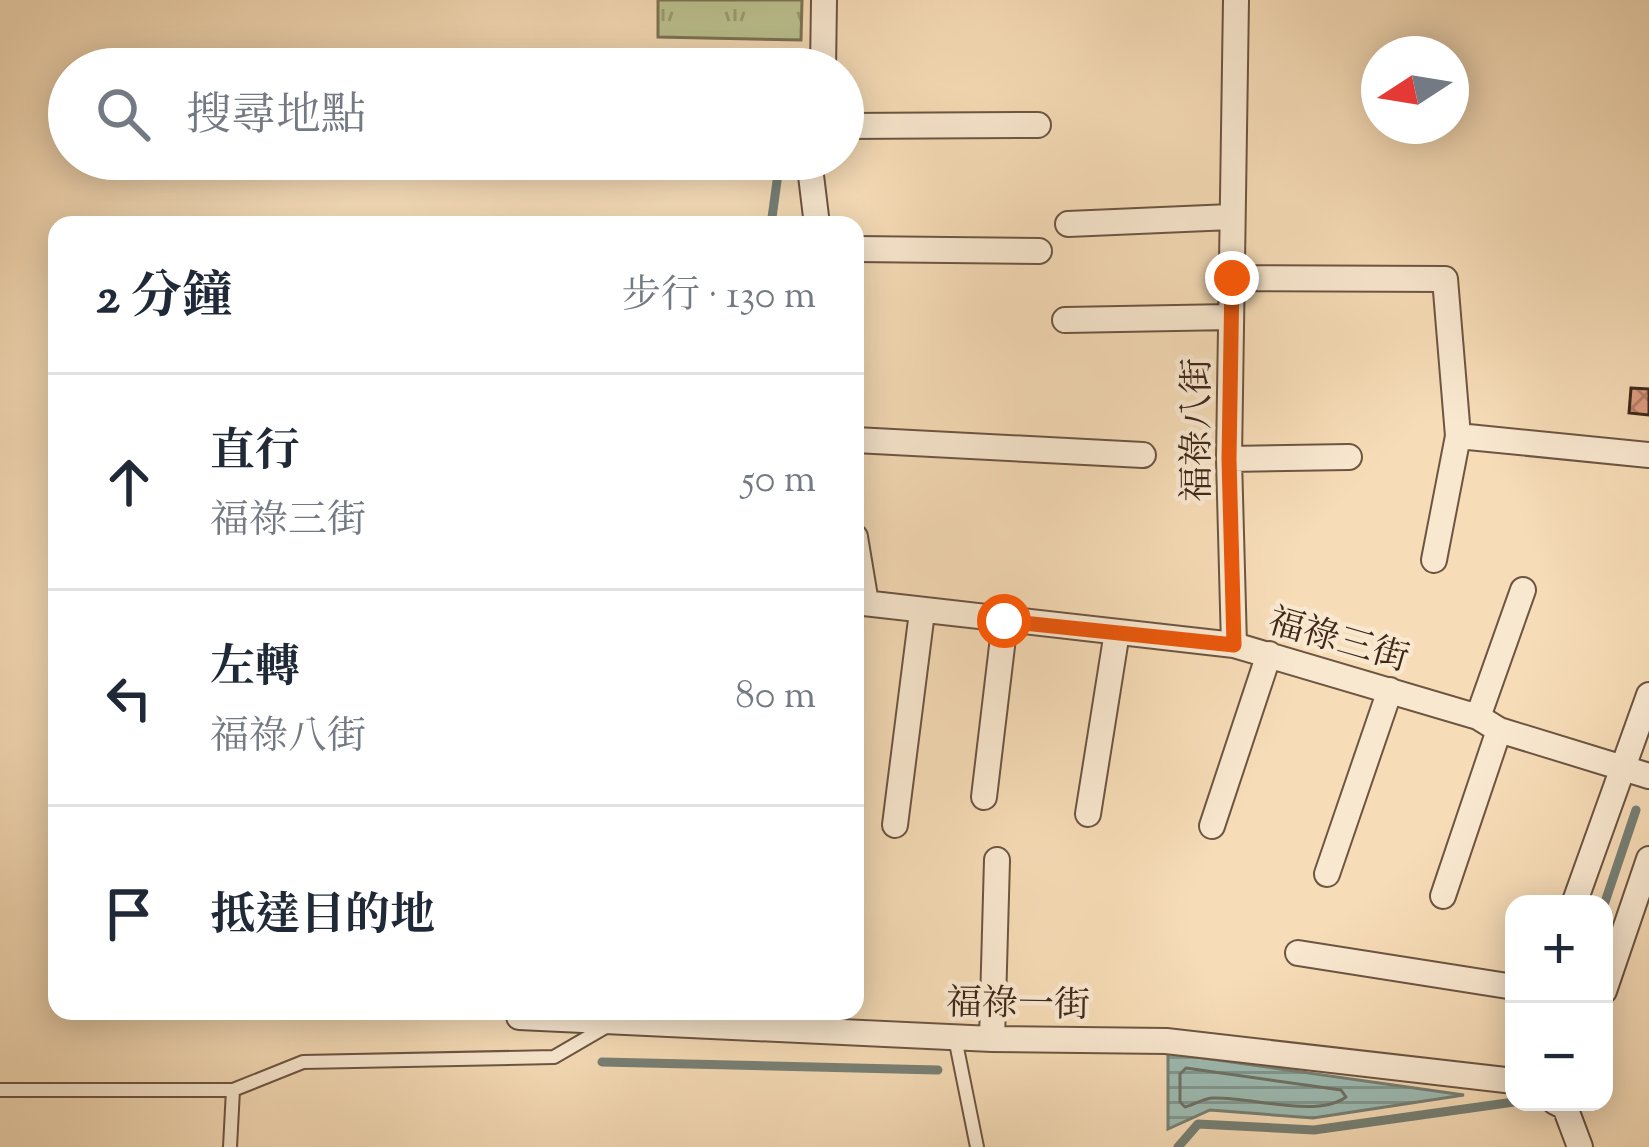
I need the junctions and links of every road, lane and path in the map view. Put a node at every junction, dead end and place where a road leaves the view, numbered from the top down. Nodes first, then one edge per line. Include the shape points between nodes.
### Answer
1 (824, 0) edge
2 (1236, 0) edge
3 (823, 48) edge
4 (1039, 125) dead end
5 (864, 126) edge
6 (812, 180) edge
7 (816, 216) edge
8 (1231, 217) junction
9 (1068, 224) dead end
10 (864, 249) edge
11 (1039, 250) dead end
12 (1232, 278) junction
13 (1232, 317) junction
14 (1065, 320) dead end
15 (1458, 436) junction
16 (864, 440) edge
17 (1143, 455) dead end
18 (1649, 455) edge
19 (1349, 458) dead end
20 (1229, 459) junction
21 (1434, 560) dead end
22 (1523, 590) dead end
23 (864, 602) edge
24 (922, 612) junction
25 (1004, 621) junction
26 (1117, 632) junction
27 (1234, 645) junction
28 (1269, 655) junction
29 (1390, 690) junction
30 (1649, 695) edge
31 (1489, 724) junction
32 (1624, 767) junction
33 (1649, 776) edge
34 (985, 797) dead end
35 (1088, 814) dead end
36 (895, 825) dead end
37 (1212, 826) dead end
38 (1649, 859) edge
39 (997, 860) dead end
40 (1327, 874) dead end
41 (1577, 895) edge
42 (1443, 896) dead end
43 (1298, 953) dead end
44 (1613, 965) edge
45 (1505, 986) edge
46 (592, 1020) edge
47 (616, 1022) junction
48 (956, 1038) junction
49 (992, 1039) junction
50 (1505, 1075) edge
51 (0, 1090) edge
52 (233, 1090) junction
53 (1565, 1111) edge
54 (230, 1147) edge
55 (977, 1147) edge
56 (1580, 1147) edge

1 - 3 street
2 - 8 street, 福祿八街
4 - 5 street
6 - 7 street
8 - 9 street
8 - 12 street, 福祿八街
10 - 11 street
12 - 13 street, 福祿八街
12 - 15 street via 1444,279
13 - 14 street
13 - 20 street, 福祿八街
15 - 18 street
15 - 21 street
16 - 17 street
19 - 20 street
20 - 27 street, 福祿八街
22 - 31 street
23 - 24 street, 福祿三街
24 - 25 street, 福祿三街
24 - 36 street
25 - 26 street, 福祿三街
25 - 34 street
26 - 27 street, 福祿三街
26 - 35 street
27 - 28 street, 福祿三街
28 - 29 street, 福祿三街
28 - 37 street
29 - 31 street, 福祿三街
29 - 40 street
30 - 32 street
31 - 32 street, 福祿三街
31 - 42 street
32 - 33 street, 福祿三街
32 - 41 street
38 - 44 street
39 - 49 street
43 - 45 street
46 - 47 street, 福祿一街
47 - 48 street, 福祿一街
47 - 52 lane via 554,1057 303,1062
48 - 49 street, 福祿一街
48 - 55 lane
49 - 50 street, 福祿一街 via 1166,1041
51 - 52 lane
52 - 54 lane
53 - 56 street

